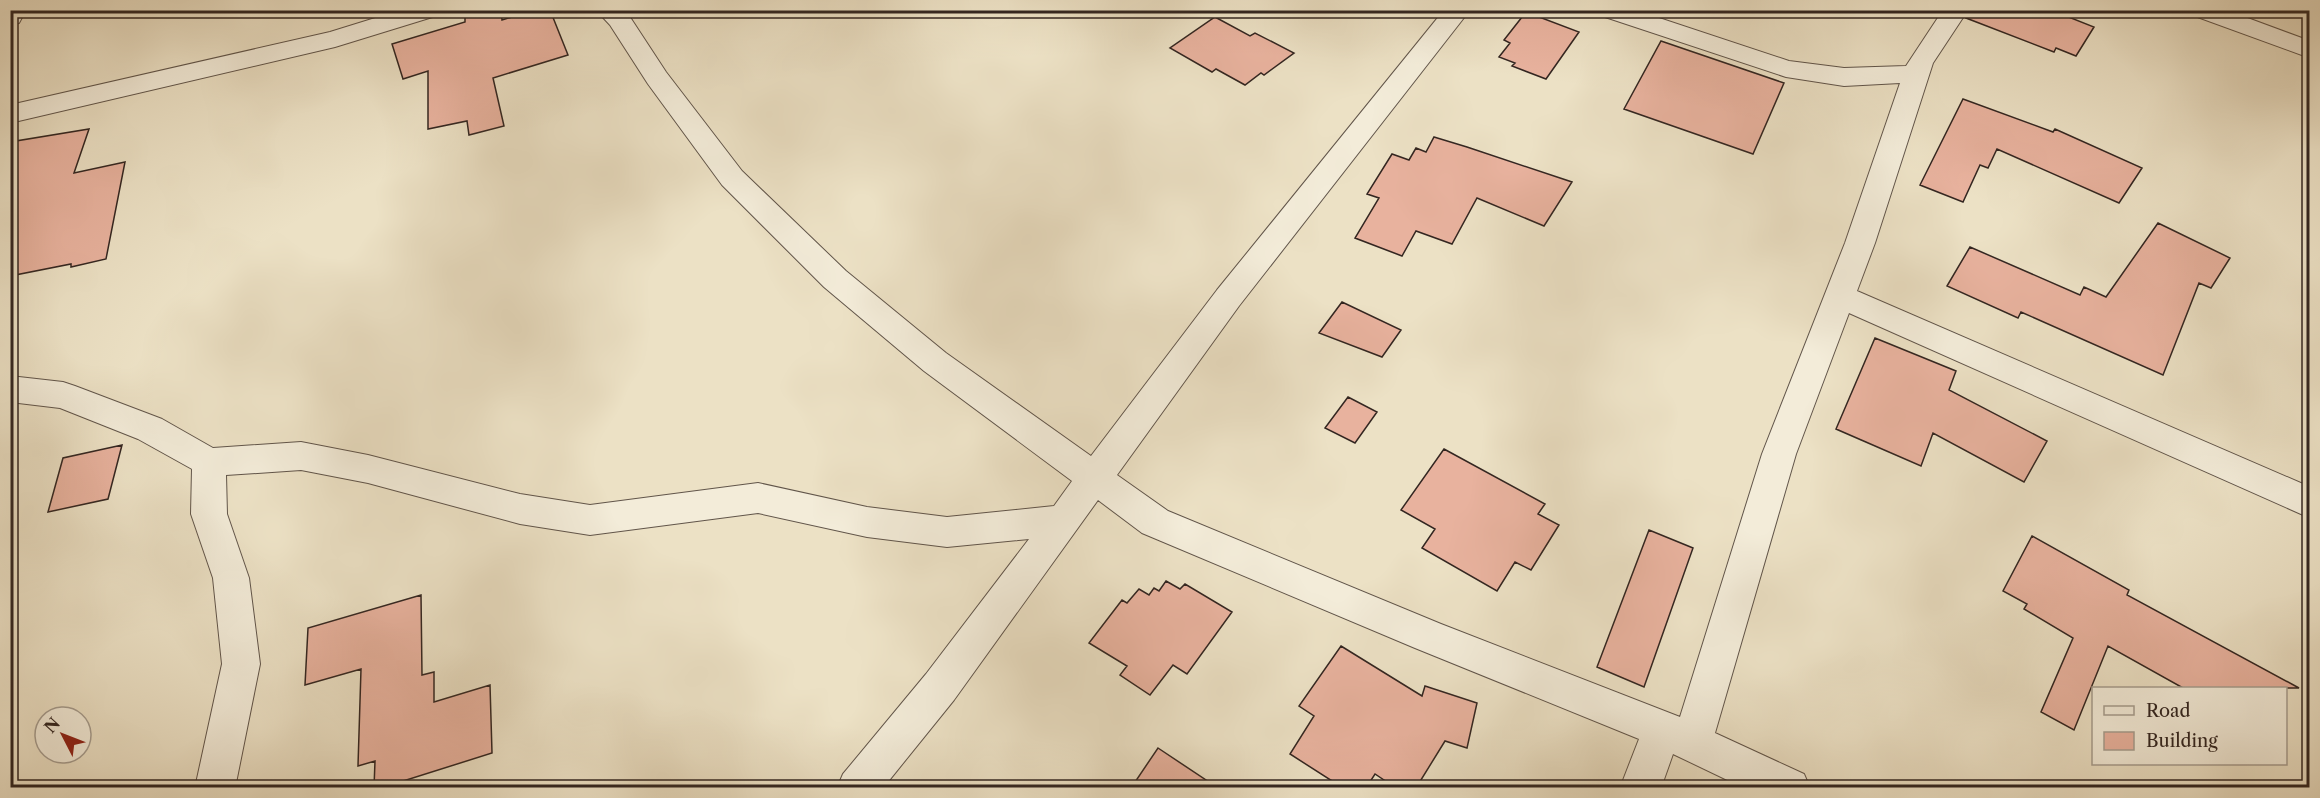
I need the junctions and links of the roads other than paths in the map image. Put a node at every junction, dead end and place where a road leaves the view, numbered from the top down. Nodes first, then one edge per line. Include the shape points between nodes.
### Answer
1 (14, 10) edge
2 (430, 10) edge
3 (608, 10) edge
4 (1458, 10) edge
5 (1608, 10) edge
6 (1956, 10) edge
7 (2201, 10) edge
8 (10, 17) edge
9 (2310, 50) edge
10 (1916, 74) junction
11 (10, 114) edge
12 (1840, 296) junction
13 (10, 389) edge
14 (209, 462) junction
15 (1094, 478) junction
16 (2310, 503) edge
17 (1063, 520) junction
18 (1677, 736) junction
19 (215, 788) edge
20 (857, 788) edge
21 (1640, 788) edge
22 (1790, 788) edge

1 - 8 street
2 - 11 street via 335,39
3 - 15 street via 732,178 835,279 935,362
4 - 15 street via 1228,298
5 - 10 street via 1786,69 1844,77
6 - 10 street
7 - 9 street
10 - 12 street
12 - 16 street
12 - 18 street
13 - 14 street via 63,395 150,429
14 - 17 street via 301,456 520,509 590,520 758,498 867,522 947,532
14 - 19 street via 209,514 231,578 241,664
15 - 17 street
15 - 18 street via 1155,522
17 - 20 street via 940,687
18 - 21 street
18 - 22 street

